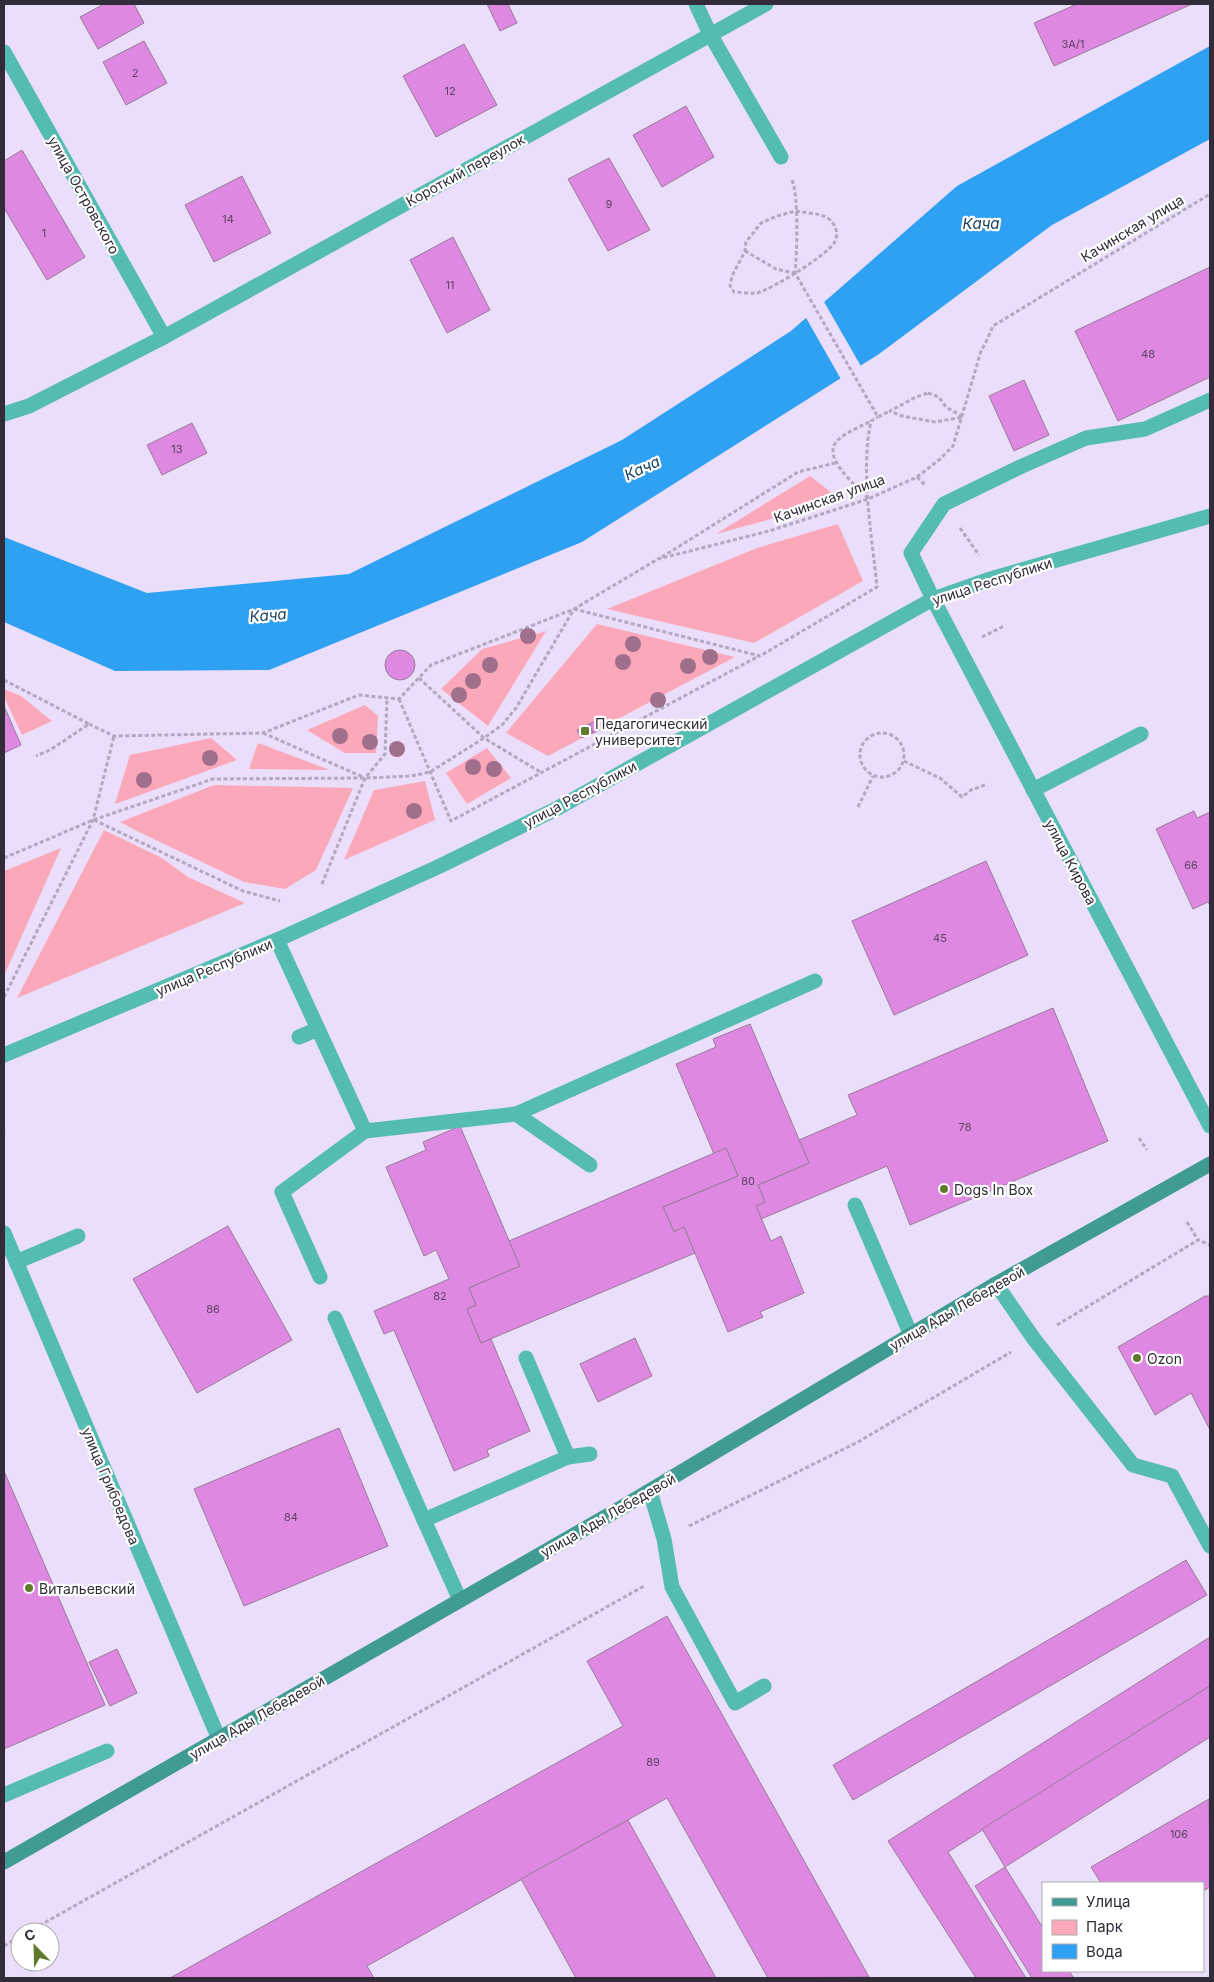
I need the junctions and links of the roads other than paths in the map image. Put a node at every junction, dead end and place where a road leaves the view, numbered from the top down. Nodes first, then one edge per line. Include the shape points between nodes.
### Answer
1 (696, 4) edge
2 (766, 4) edge
3 (710, 34) junction
4 (4, 52) edge
5 (781, 157) road end
6 (164, 337) junction
7 (1210, 400) edge
8 (4, 414) edge
9 (1210, 516) edge
10 (933, 598) junction
11 (1141, 734) dead end
12 (1033, 790) junction
13 (277, 940) junction
14 (815, 981) dead end
15 (318, 1029) junction
16 (299, 1037) dead end
17 (4, 1055) edge
18 (516, 1114) junction
19 (1210, 1126) edge
20 (365, 1131) junction
21 (1210, 1164) edge
22 (590, 1165) dead end
23 (855, 1205) dead end
24 (4, 1234) edge
25 (78, 1236) dead end
26 (16, 1262) junction
27 (320, 1277) dead end
28 (996, 1284) junction
29 (336, 1318) dead end
30 (911, 1335) junction
31 (526, 1358) dead end
32 (590, 1454) dead end
33 (568, 1457) junction
34 (650, 1491) junction
35 (424, 1520) junction
36 (1210, 1546) edge
37 (460, 1600) junction
38 (764, 1686) dead end
39 (219, 1739) junction
40 (107, 1750) dead end
41 (4, 1795) edge
42 (4, 1862) edge

1 - 3 street
2 - 3 street, Короткий переулок
3 - 5 street
3 - 6 street, Короткий переулок
4 - 6 street, улица Островского
6 - 8 street, Короткий переулок via 29,406
7 - 10 street, улица Кирова via 1146,430 1086,438 944,504 911,553
9 - 10 street, улица Республики
10 - 12 street, улица Кирова
10 - 13 street, улица Республики via 556,809
11 - 12 street
12 - 19 street, улица Кирова
13 - 15 street
13 - 17 street, улица Республики
14 - 18 street
15 - 16 street
15 - 20 street
18 - 20 street
18 - 22 street
20 - 27 street via 282,1192
21 - 28 main road, улица Ады Лебедевой
23 - 30 street
24 - 26 street, улица Грибоедова
25 - 26 street
26 - 39 street, улица Грибоедова
28 - 30 main road, улица Ады Лебедевой
28 - 36 street via 1034,1339 1134,1465 1172,1476
29 - 35 street
30 - 34 main road, улица Ады Лебедевой
31 - 33 street
32 - 33 street
33 - 35 street
34 - 37 main road, улица Ады Лебедевой
34 - 38 street via 664,1539 672,1588 735,1703
35 - 37 street
37 - 39 main road, улица Ады Лебедевой
39 - 42 main road, улица Ады Лебедевой
40 - 41 street

